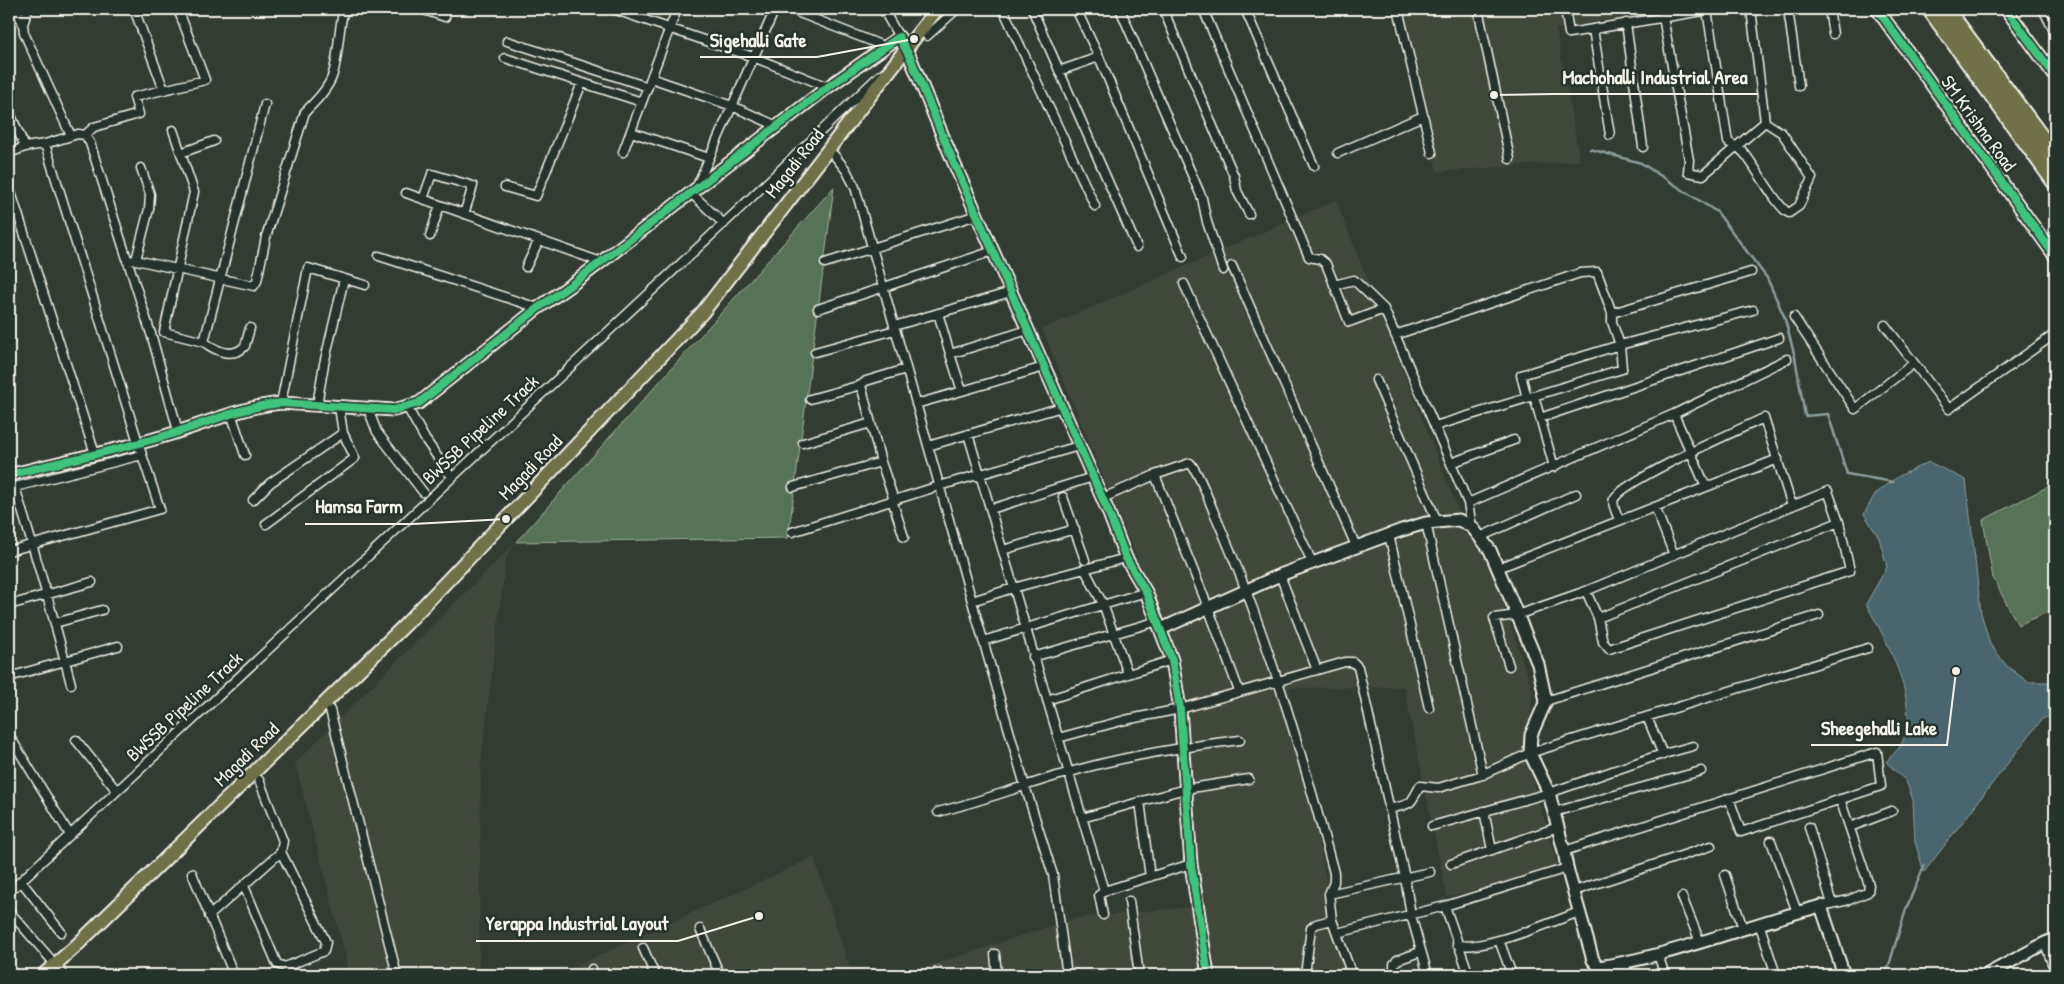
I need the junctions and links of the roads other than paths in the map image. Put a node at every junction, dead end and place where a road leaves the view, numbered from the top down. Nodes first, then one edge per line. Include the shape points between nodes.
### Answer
1 (16, 9) edge
2 (28, 9) edge
3 (134, 9) edge
4 (178, 9) edge
5 (344, 9) edge
6 (421, 9) edge
7 (613, 9) edge
8 (677, 9) edge
9 (774, 9) edge
10 (789, 9) edge
11 (883, 9) edge
12 (937, 9) edge
13 (946, 9) edge
14 (957, 9) edge
15 (1003, 9) edge
16 (1032, 9) edge
17 (1076, 9) edge
18 (1120, 9) edge
19 (1163, 9) edge
20 (1203, 9) edge
21 (1245, 9) edge
22 (1398, 9) edge
23 (1478, 9) edge
24 (1565, 9) edge
25 (1711, 9) edge
26 (1751, 9) edge
27 (1788, 9) edge
28 (1829, 9) edge
29 (1877, 9) edge
30 (1930, 9) edge
31 (1946, 9) edge
32 (2006, 9) edge
33 (2042, 9) edge
34 (445, 17) dead end
35 (1663, 17) junction
36 (1626, 23) junction
37 (22, 24) junction
38 (669, 28) junction
39 (1593, 29) junction
40 (2055, 33) edge
41 (1832, 34) dead end
42 (927, 36) junction
43 (900, 38) junction
44 (508, 41) dead end
45 (886, 47) junction
46 (908, 53) junction
47 (1099, 57) junction
48 (505, 58) dead end
49 (753, 58) junction
50 (1059, 71) junction
51 (2055, 76) edge
52 (652, 78) junction
53 (582, 83) junction
54 (1799, 86) dead end
55 (648, 87) junction
56 (828, 87) junction
57 (164, 90) junction
58 (642, 102) junction
59 (265, 104) dead end
60 (732, 106) junction
61 (9, 110) edge
62 (1423, 116) junction
63 (1765, 122) junction
64 (777, 126) junction
65 (173, 130) dead end
66 (631, 132) junction
67 (85, 134) junction
68 (1610, 135) dead end
69 (71, 136) junction
70 (214, 141) dead end
71 (45, 144) junction
72 (1735, 146) junction
73 (1644, 147) dead end
74 (25, 148) junction
75 (623, 152) dead end
76 (9, 153) edge
77 (181, 153) junction
78 (1338, 153) dead end
79 (1432, 153) dead end
80 (834, 156) junction
81 (2055, 156) edge
82 (709, 158) junction
83 (1510, 159) dead end
84 (1314, 166) dead end
85 (142, 168) dead end
86 (2055, 182) edge
87 (9, 186) edge
88 (505, 187) dead end
89 (693, 191) junction
90 (406, 193) dead end
91 (423, 199) junction
92 (440, 205) junction
93 (1095, 206) dead end
94 (464, 214) junction
95 (1249, 214) dead end
96 (977, 215) junction
97 (724, 224) junction
98 (430, 236) dead end
99 (539, 240) junction
100 (1137, 247) dead end
101 (872, 248) junction
102 (993, 251) junction
103 (379, 256) dead end
104 (2055, 256) edge
105 (1183, 257) dead end
106 (136, 260) junction
107 (127, 262) junction
108 (601, 262) junction
109 (825, 263) dead end
110 (1232, 266) dead end
111 (526, 267) dead end
112 (176, 269) junction
113 (1223, 270) dead end
114 (1751, 272) dead end
115 (220, 279) junction
116 (344, 279) junction
117 (1184, 284) dead end
118 (365, 285) dead end
119 (1334, 285) junction
120 (884, 288) junction
121 (1011, 292) junction
122 (538, 308) junction
123 (818, 309) dead end
124 (1384, 309) junction
125 (1753, 310) dead end
126 (938, 313) junction
127 (1612, 313) junction
128 (1794, 317) dead end
129 (1885, 324) dead end
130 (250, 328) dead end
131 (895, 328) junction
132 (1028, 330) junction
133 (2055, 334) edge
134 (1395, 335) junction
135 (1779, 338) dead end
136 (204, 342) junction
137 (1620, 345) junction
138 (815, 352) dead end
139 (950, 354) junction
140 (1787, 359) dead end
141 (1914, 363) junction
142 (1044, 367) junction
143 (906, 369) junction
144 (1376, 380) dead end
145 (861, 385) junction
146 (962, 391) junction
147 (1530, 397) junction
148 (810, 399) dead end
149 (281, 404) junction
150 (916, 404) junction
151 (316, 406) junction
152 (407, 406) junction
153 (1062, 406) junction
154 (339, 407) junction
155 (368, 409) junction
156 (232, 413) junction
157 (1674, 414) junction
158 (1540, 418) junction
159 (871, 423) junction
160 (1435, 426) junction
161 (178, 431) junction
162 (343, 433) junction
163 (968, 434) junction
164 (1514, 440) dead end
165 (803, 443) dead end
166 (137, 444) junction
167 (928, 446) junction
168 (1079, 446) junction
169 (1692, 452) junction
170 (95, 454) junction
171 (142, 455) junction
172 (245, 455) dead end
173 (1778, 459) junction
174 (881, 462) junction
175 (1451, 463) junction
176 (1554, 467) junction
177 (448, 472) dead end
178 (9, 474) edge
179 (980, 474) junction
180 (1155, 475) junction
181 (1093, 477) junction
182 (939, 486) junction
183 (793, 487) dead end
184 (1706, 487) junction
185 (423, 492) dead end
186 (1576, 494) dead end
187 (1063, 497) dead end
188 (1102, 498) junction
189 (253, 500) dead end
190 (893, 500) junction
191 (1468, 503) junction
192 (1792, 506) junction
193 (1656, 507) junction
194 (991, 509) junction
195 (1620, 521) junction
196 (1431, 522) junction
197 (1840, 522) junction
198 (266, 524) dead end
199 (1472, 527) junction
200 (1075, 529) junction
201 (792, 532) dead end
202 (1389, 535) junction
203 (904, 537) dead end
204 (1480, 537) junction
205 (32, 544) junction
206 (1356, 546) junction
207 (1003, 550) junction
208 (9, 551) edge
209 (1674, 555) junction
210 (1126, 558) junction
211 (1085, 560) dead end
212 (1312, 562) junction
213 (1498, 568) junction
214 (1085, 570) junction
215 (1280, 575) junction
216 (92, 582) dead end
217 (1013, 588) junction
218 (1245, 591) junction
219 (1586, 591) junction
220 (1146, 592) junction
221 (47, 595) junction
222 (972, 601) junction
223 (1103, 604) junction
224 (9, 605) edge
225 (1208, 607) junction
226 (102, 610) dead end
227 (1517, 615) junction
228 (1819, 615) dead end
229 (1598, 618) junction
230 (54, 623) junction
231 (1159, 625) junction
232 (1026, 627) junction
233 (1112, 634) junction
234 (983, 641) junction
235 (118, 646) dead end
236 (1868, 648) dead end
237 (1033, 657) junction
238 (1172, 660) junction
239 (65, 661) junction
240 (1509, 666) dead end
241 (1317, 670) junction
242 (1128, 674) junction
243 (9, 677) edge
244 (1278, 680) junction
245 (71, 684) dead end
246 (1239, 691) junction
247 (1047, 700) junction
248 (1546, 701) junction
249 (1429, 708) dead end
250 (1180, 709) junction
251 (330, 710) junction
252 (1647, 717) junction
253 (9, 735) edge
254 (1058, 738) junction
255 (76, 740) dead end
256 (1240, 740) dead end
257 (1693, 746) dead end
258 (1182, 747) junction
259 (1530, 753) junction
260 (1663, 755) junction
261 (1702, 771) dead end
262 (1068, 772) junction
263 (1483, 775) junction
264 (1249, 778) dead end
265 (259, 780) junction
266 (1025, 786) junction
267 (1185, 789) junction
268 (118, 791) junction
269 (1549, 793) junction
270 (1729, 798) junction
271 (1840, 799) junction
272 (1140, 801) junction
273 (1389, 809) junction
274 (1484, 811) junction
275 (1892, 811) dead end
276 (938, 812) dead end
277 (1554, 812) junction
278 (1082, 818) junction
279 (1432, 826) dead end
280 (1558, 827) junction
281 (1809, 827) dead end
282 (1850, 827) junction
283 (70, 835) junction
284 (1772, 841) dead end
285 (1710, 846) dead end
286 (1492, 850) junction
287 (281, 852) junction
288 (1564, 852) junction
289 (1191, 864) junction
290 (1451, 864) dead end
291 (1567, 868) junction
292 (1430, 872) dead end
293 (192, 873) dead end
294 (1725, 875) dead end
295 (1150, 877) junction
296 (1404, 878) junction
297 (21, 881) junction
298 (244, 886) junction
299 (1104, 891) junction
300 (1574, 891) junction
301 (9, 892) edge
302 (1329, 894) junction
303 (1682, 898) dead end
304 (1129, 901) dead end
305 (1827, 905) junction
306 (1445, 906) junction
307 (9, 911) edge
308 (1579, 912) junction
309 (1797, 912) junction
310 (1103, 915) dead end
311 (1411, 915) junction
312 (209, 916) junction
313 (1332, 920) junction
314 (1759, 923) junction
315 (1743, 928) junction
316 (700, 929) dead end
317 (61, 932) dead end
318 (1337, 933) junction
319 (1499, 940) junction
320 (2050, 941) edge
321 (1700, 942) junction
322 (1457, 944) junction
323 (643, 948) dead end
324 (1420, 952) junction
325 (994, 954) dead end
326 (1658, 955) junction
327 (1624, 963) junction
328 (54, 972) edge
329 (2055, 972) edge
330 (234, 975) edge
331 (397, 975) edge
332 (655, 975) edge
333 (720, 975) edge
334 (997, 975) edge
335 (1067, 975) edge
336 (1138, 975) edge
337 (1206, 975) edge
338 (1305, 975) edge
339 (1352, 975) edge
340 (1394, 975) edge
341 (1428, 975) edge
342 (1469, 975) edge
343 (1512, 975) edge
344 (1628, 975) edge
345 (1664, 975) edge
346 (1776, 975) edge
347 (1844, 975) edge
348 (1986, 975) edge

1 - 37 street
2 - 37 street
3 - 57 street
4 - 57 street via 205,80
5 - 115 street via 333,76 305,112 266,237 257,281 254,286
6 - 34 street
7 - 38 street
8 - 38 street
9 - 49 street
10 - 45 street
11 - 43 street
12 - 46 main road, Magadi Road
13 - 42 main road, Magadi Road
14 - 42 street
15 - 93 street
16 - 50 street
17 - 47 street
18 - 113 street via 1202,198
19 - 95 street
20 - 119 street via 1308,256 1326,264
21 - 84 street
22 - 62 street
23 - 83 street
24 - 39 street via 1570,33
25 - 35 street
25 - 72 street via 1728,142
26 - 63 street
27 - 54 street
28 - 41 street
29 - 104 street, SM Krishna Road
30 - 86 highway, SM Krishna Road
31 - 81 highway
32 - 51 street
33 - 40 street
35 - 36 street
35 - 72 street via 1689,160 1688,172 1703,175
36 - 39 street
36 - 73 street
37 - 69 street
38 - 49 street
38 - 52 street
39 - 68 street
42 - 46 main road, Magadi Road
43 - 45 street
43 - 46 street
44 - 55 street
45 - 56 street
46 - 80 main road, Magadi Road
46 - 96 street
46 - 97 street, BWSSB Pipeline Track
46 - 328 main road, Magadi Road via 702,313 407,623
47 - 50 street
47 - 105 street
48 - 53 street
49 - 56 street
49 - 60 street
50 - 100 street
52 - 55 street
52 - 60 street
53 - 58 street
53 - 88 street via 536,196
55 - 58 street
56 - 64 street
57 - 67 street via 134,97 139,114 94,127
58 - 66 street
59 - 115 street
60 - 64 street
60 - 82 street
61 - 74 street
62 - 78 street
62 - 79 street
63 - 72 street
63 - 72 street via 1782,133 1812,178 1794,211 1786,212 1778,205 1743,152
64 - 89 street
65 - 77 street
66 - 75 street
66 - 82 street
67 - 69 street
67 - 107 street
69 - 71 street
70 - 77 street
71 - 74 street
71 - 166 street
74 - 76 street
77 - 112 street via 194,192
80 - 101 street via 855,186
80 - 251 main road, Magadi Road via 707,320 412,630
82 - 89 street
85 - 106 street via 150,194
87 - 170 street
89 - 97 street
89 - 108 street
90 - 91 street
91 - 92 street
91 - 94 street via 432,174 473,186
92 - 94 street
92 - 98 street
94 - 99 street
96 - 101 street
96 - 102 street
97 - 268 street, BWSSB Pipeline Track
99 - 108 street
99 - 111 street
101 - 109 street
101 - 120 street
102 - 120 street
102 - 121 street
103 - 122 street
106 - 107 street
106 - 112 street
107 - 161 street
108 - 122 street
110 - 206 street
112 - 115 street
112 - 136 street via 164,332
114 - 127 street
115 - 136 street
116 - 118 street
116 - 149 street via 308,268
116 - 151 street
117 - 212 street
119 - 124 street via 1354,280
119 - 124 street via 1349,322
120 - 123 street
120 - 131 street
121 - 126 street
121 - 132 street
122 - 152 street via 418,403
124 - 134 street
125 - 137 street
126 - 131 street
126 - 139 street
127 - 134 street via 1597,272 1580,273
127 - 137 street
128 - 141 street via 1855,409
129 - 141 street
130 - 136 street via 245,346 237,352 221,352
131 - 138 street
131 - 143 street
132 - 139 street
132 - 142 street
133 - 141 street via 1949,409
134 - 160 street
135 - 158 street
137 - 147 street via 1622,369
137 - 147 street via 1521,375
139 - 146 street
140 - 157 street
142 - 146 street
142 - 153 street
143 - 145 street
143 - 150 street
144 - 196 street
145 - 148 street
145 - 159 street
146 - 150 street
147 - 158 street
147 - 160 street
149 - 151 street
149 - 156 street
150 - 167 street
151 - 154 street
152 - 155 street via 394,410
152 - 177 street
153 - 163 street
153 - 168 street
154 - 155 street
154 - 162 street
155 - 185 street via 377,432
156 - 161 street
156 - 172 street
157 - 169 street
157 - 176 street
158 - 176 street
159 - 165 street
159 - 174 street
160 - 175 street
161 - 166 street
162 - 189 street via 270,483
162 - 198 street via 355,458
163 - 167 street
163 - 179 street
164 - 175 street
166 - 170 street
166 - 171 street
167 - 182 street
168 - 179 street
168 - 181 street
169 - 173 street via 1764,418
169 - 184 street
169 - 195 street via 1628,486 1614,498
170 - 178 street
171 - 205 street via 160,509
171 - 205 street via 15,488
173 - 184 street
173 - 192 street
174 - 183 street
174 - 190 street
175 - 191 street
176 - 191 street
179 - 182 street
179 - 194 street
180 - 188 street
180 - 218 street via 1184,463 1191,464
180 - 225 street
181 - 188 street
181 - 194 street
182 - 190 street
182 - 222 street
184 - 193 street
186 - 204 street
187 - 200 street
188 - 210 street
190 - 201 street
190 - 203 street
191 - 199 street
192 - 197 street via 1828,491
192 - 209 street
193 - 195 street
193 - 209 street
194 - 207 street
195 - 213 street
196 - 199 street via 1459,520
196 - 202 street
196 - 263 street
197 - 229 street
197 - 229 street via 1850,571 1608,649 1603,642
199 - 204 street
200 - 207 street
200 - 211 street
202 - 206 street
202 - 249 street
204 - 213 street
205 - 208 street
205 - 221 street
206 - 212 street
207 - 217 street
209 - 219 street
210 - 214 street
210 - 220 street
212 - 215 street
213 - 227 street
214 - 217 street
214 - 223 street
215 - 218 street
215 - 241 street
216 - 221 street
217 - 222 street
217 - 232 street
218 - 225 street
218 - 244 street
219 - 227 street
219 - 229 street
220 - 223 street
220 - 231 street
221 - 224 street
221 - 230 street
222 - 234 street
223 - 232 street
223 - 233 street
225 - 231 street
225 - 246 street
226 - 230 street
227 - 240 street via 1494,618
227 - 248 street via 1538,664
228 - 248 street
230 - 239 street
231 - 233 street
231 - 238 street
232 - 234 street
232 - 237 street
233 - 237 street
233 - 242 street
234 - 266 street
235 - 239 street
236 - 252 street
237 - 247 street
238 - 242 street
238 - 250 street
239 - 243 street
239 - 245 street
241 - 244 street
241 - 273 street via 1345,662 1358,666
242 - 247 street
244 - 246 street
244 - 302 street via 1334,873
246 - 250 street
247 - 254 street
248 - 259 street via 1531,735
250 - 254 street
250 - 258 street
251 - 265 main road, Magadi Road
251 - 331 street
252 - 259 street
252 - 260 street
253 - 283 street
254 - 262 street
255 - 268 street
256 - 258 street
257 - 260 street
258 - 262 street
258 - 267 street
259 - 263 street
259 - 269 street
260 - 269 street
261 - 277 street
262 - 266 street
262 - 278 street
263 - 273 street via 1438,788 1420,786 1410,803
264 - 267 street
265 - 287 street via 283,841
265 - 328 main road, Magadi Road
266 - 276 street
266 - 335 street via 1053,875
267 - 272 street
267 - 289 street
268 - 283 street, BWSSB Pipeline Track
269 - 274 street
269 - 277 street
270 - 271 street via 1740,832
270 - 271 street via 1877,752 1881,786
270 - 288 street
271 - 282 street
272 - 278 street
272 - 295 street
273 - 296 street
274 - 279 street
274 - 286 street
275 - 282 street
277 - 280 street
278 - 299 street
280 - 286 street
280 - 288 street
281 - 305 street
282 - 305 street via 1869,885 1868,892
283 - 297 street, BWSSB Pipeline Track
284 - 309 street
285 - 300 street
286 - 290 street
287 - 298 street
287 - 298 street via 326,942 324,951 285,967 277,964
288 - 291 street
289 - 295 street
289 - 337 street
291 - 300 street
291 - 306 street
292 - 296 street
293 - 312 street
294 - 315 street
295 - 299 street
296 - 302 street
296 - 311 street
297 - 301 street, BWSSB Pipeline Track
297 - 317 street
298 - 312 street
299 - 310 street via 1099,895
300 - 308 street
302 - 313 street
303 - 321 street
304 - 336 street
305 - 309 street
305 - 347 street
306 - 311 street
306 - 322 street
307 - 328 street
308 - 319 street
308 - 327 street via 1593,960 1599,966
309 - 314 street
311 - 318 street
311 - 324 street
312 - 330 street
313 - 318 street
313 - 338 street via 1311,928
314 - 315 street
314 - 346 street
315 - 321 street
316 - 333 street
318 - 339 street
319 - 322 street via 1473,946
319 - 343 street
320 - 329 street
320 - 348 street
321 - 326 street
322 - 342 street
323 - 332 street
324 - 340 street via 1398,960 1394,964
324 - 341 street
325 - 334 street
326 - 327 street
326 - 345 street
327 - 344 street

